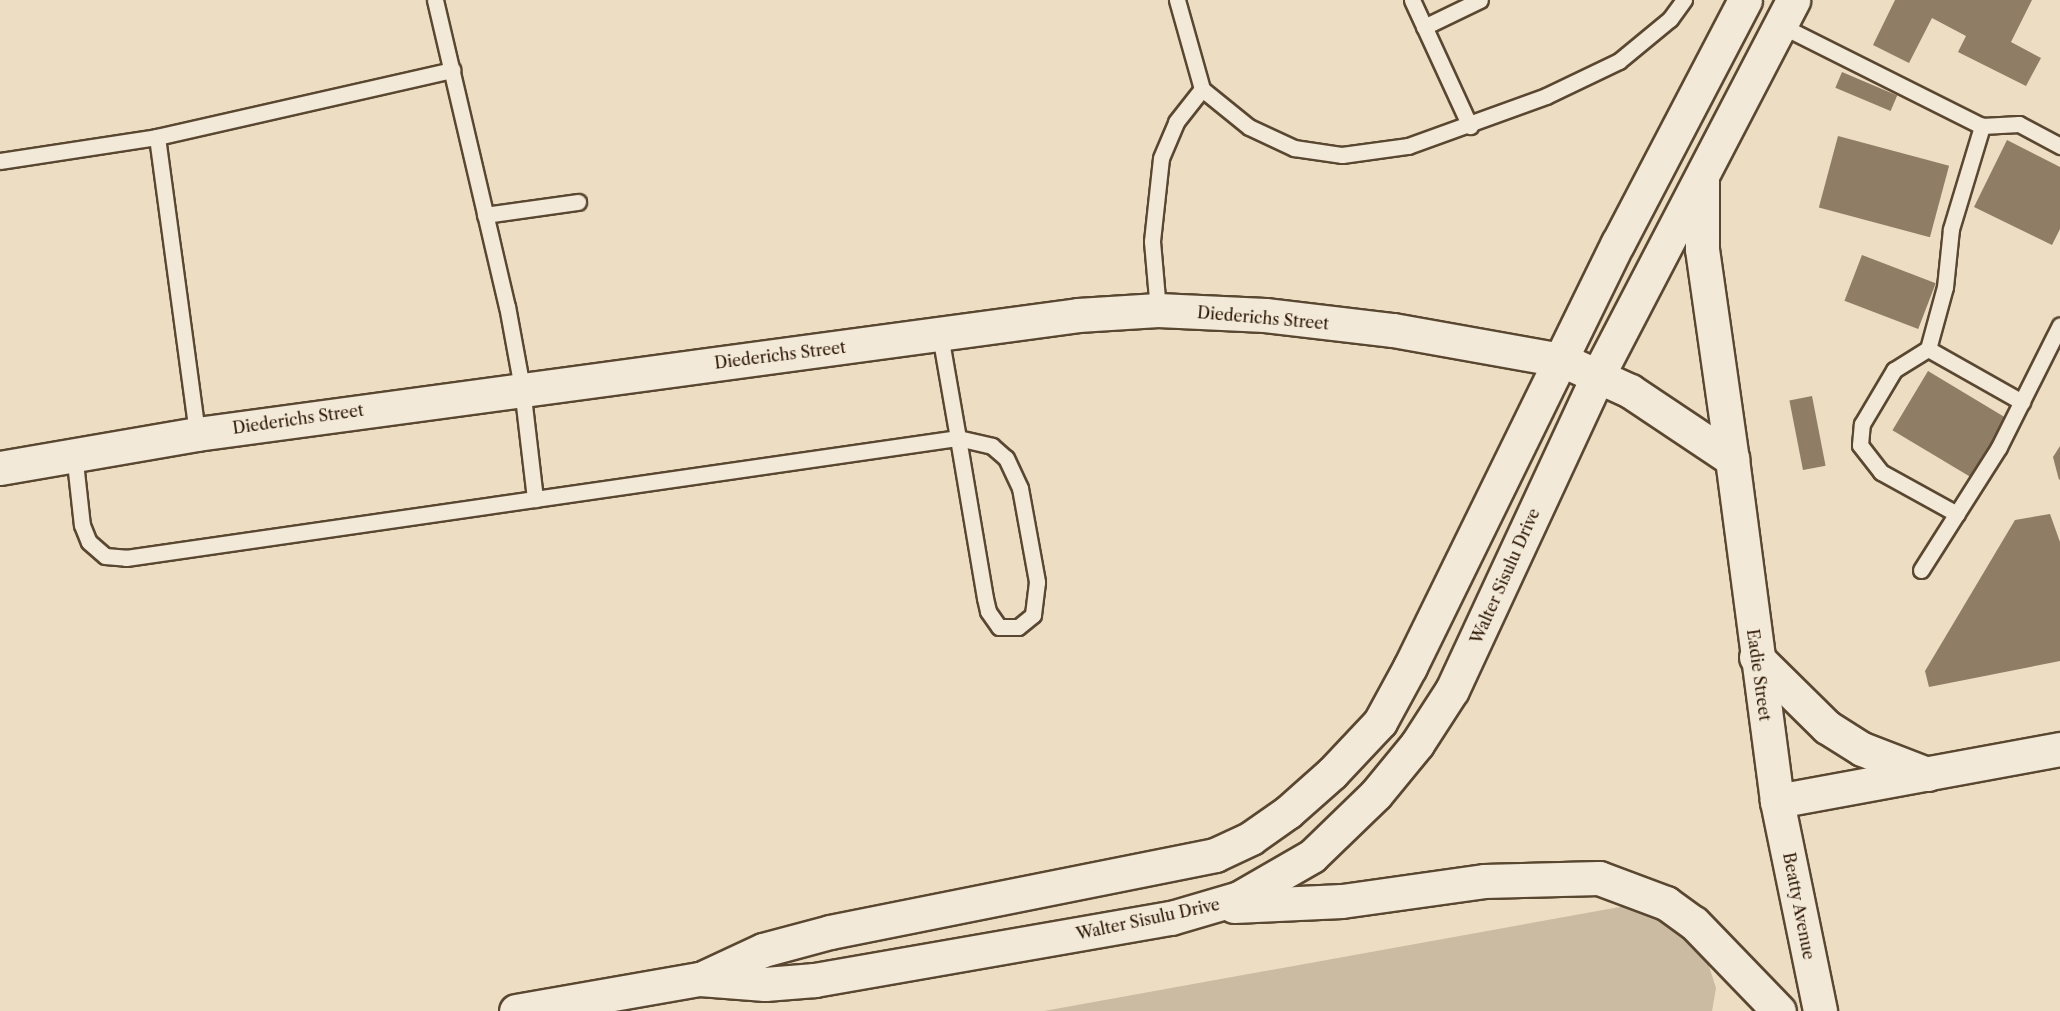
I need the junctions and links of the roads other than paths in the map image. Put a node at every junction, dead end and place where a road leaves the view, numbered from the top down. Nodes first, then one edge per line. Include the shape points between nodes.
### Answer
1 (435, 0) edge
2 (1177, 0) edge
3 (1412, 0) edge
4 (1480, 0) edge
5 (1684, 0) edge
6 (1745, 0) edge
7 (1787, 13) edge
8 (1424, 27) junction
9 (452, 70) junction
10 (1202, 89) junction
11 (1470, 126) junction
12 (1982, 126) junction
13 (157, 136) junction
14 (2060, 146) edge
15 (0, 161) edge
16 (1702, 176) junction
17 (578, 202) dead end
18 (485, 215) junction
19 (1158, 310) junction
20 (2060, 325) edge
21 (940, 335) junction
22 (1928, 349) junction
23 (1562, 360) junction
24 (1597, 377) junction
25 (522, 388) junction
26 (2022, 402) junction
27 (196, 434) junction
28 (958, 438) junction
29 (74, 453) junction
30 (1732, 459) junction
31 (0, 468) edge
32 (535, 499) junction
33 (1957, 514) junction
34 (1921, 570) dead end
35 (1756, 657) junction
36 (2060, 749) edge
37 (1927, 774) junction
38 (1777, 801) junction
39 (1214, 907) junction
40 (700, 979) junction
41 (516, 1011) edge
42 (1779, 1011) edge
43 (1820, 1011) edge

1 - 9 lane
2 - 10 lane
3 - 8 lane
4 - 8 lane
5 - 11 lane via 1670,20 1619,62
6 - 23 main road, Walter Sisulu Drive via 1618,243
7 - 12 lane
7 - 16 main road, Walter Sisulu Drive
8 - 11 lane
9 - 13 lane
9 - 18 lane
10 - 11 lane via 1249,127 1294,148 1342,155 1408,146
10 - 19 lane via 1176,122 1161,158 1152,241
12 - 14 lane via 2019,124
12 - 22 lane via 1951,229 1945,287
13 - 15 lane
13 - 27 lane
16 - 24 main road, Walter Sisulu Drive
16 - 30 main road, Eadie Street via 1702,249
17 - 18 lane
18 - 25 lane
19 - 21 main road, Diederichs Street via 1078,315
19 - 23 main road, Diederichs Street via 1265,315 1393,330
20 - 26 lane
21 - 25 main road, Diederichs Street
21 - 28 lane
22 - 26 lane
22 - 33 lane via 1894,370 1862,424 1860,445 1881,472
23 - 24 main road
23 - 40 main road, Walter Sisulu Drive via 1380,722 1288,812 1251,838 1215,855 830,932 763,951
24 - 30 main road via 1640,397
24 - 39 main road, Walter Sisulu Drive via 1452,690 1417,744 1376,794 1312,856 1269,883
25 - 27 main road, Diederichs Street
25 - 32 lane
26 - 33 lane
27 - 29 main road, Diederichs Street
28 - 28 lane via 992,446 1006,458 1020,488 1037,582 1033,615 1018,627 999,627 988,611
28 - 32 lane
29 - 31 main road, Diederichs Street
29 - 32 lane via 82,525 89,542 105,556 126,558
30 - 35 main road, Eadie Street
33 - 34 lane
35 - 37 main road via 1827,728 1862,748
35 - 38 main road, Eadie Street
36 - 37 main road
37 - 38 main road
38 - 43 main road, Beatty Avenue
39 - 40 main road, Walter Sisulu Drive via 815,980 765,984
39 - 42 main road via 1342,902 1484,880 1599,878 1658,899 1694,923
40 - 41 main road, Walter Sisulu Drive

